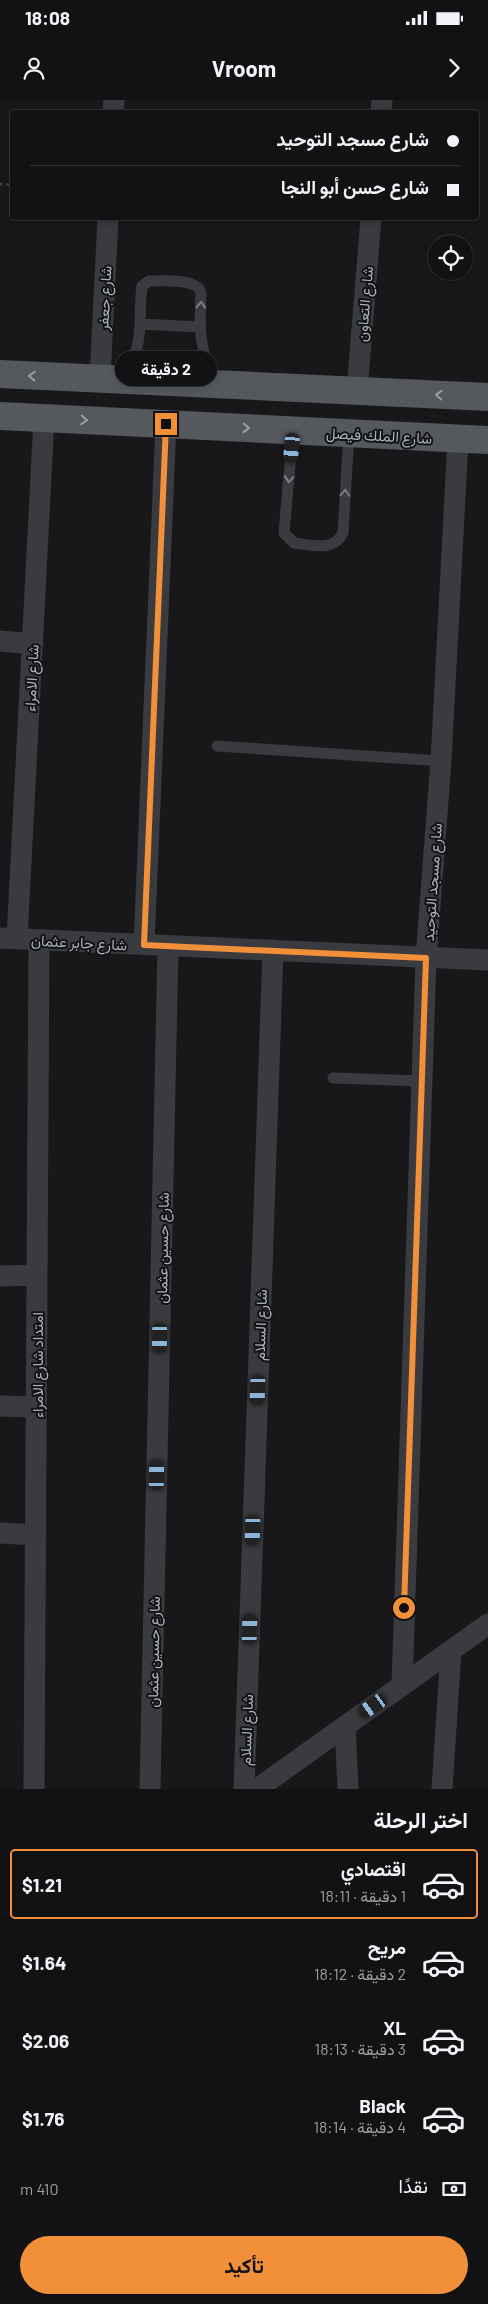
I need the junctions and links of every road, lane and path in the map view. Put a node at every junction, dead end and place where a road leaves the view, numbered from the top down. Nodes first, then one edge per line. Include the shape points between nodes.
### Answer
1 (108, 220) edge
2 (371, 220) edge
3 (140, 324) junction
4 (199, 327) junction
5 (0, 374) edge
6 (108, 379) junction
7 (218, 384) junction
8 (357, 391) junction
9 (488, 397) edge
10 (0, 416) edge
11 (44, 418) junction
12 (166, 424) junction
13 (293, 431) junction
14 (349, 434) junction
15 (458, 439) junction
16 (488, 440) edge
17 (0, 641) edge
18 (33, 644) junction
19 (217, 746) dead end
20 (441, 761) junction
21 (8, 938) edge
22 (39, 940) junction
23 (144, 945) junction
24 (168, 946) junction
25 (273, 950) junction
26 (426, 958) junction
27 (488, 960) edge
28 (333, 1078) dead end
29 (422, 1081) junction
30 (0, 1276) edge
31 (37, 1276) junction
32 (0, 1406) edge
33 (36, 1407) junction
34 (0, 1533) edge
35 (36, 1535) junction
36 (488, 1624) edge
37 (451, 1651) junction
38 (402, 1686) junction
39 (345, 1726) junction
40 (34, 1789) edge
41 (150, 1789) edge
42 (244, 1789) edge
43 (257, 1789) edge
44 (348, 1789) edge
45 (442, 1789) edge

1 - 6 street, شارع جعفر
2 - 8 street, شارع التعاون
3 - 4 lane
4 -> 3 lane via 200,288 184,282 145,283
3 - 6 lane via 140,342 135,356 127,369
4 - 7 lane via 204,358
6 -> 5 main road
6 - 7 main road
7 - 8 main road
9 -> 8 main road
10 - 11 main road, شارع الملك فيصل
11 -> 12 main road, شارع الملك فيصل
11 - 18 street, شارع الامراء
12 -> 13 main road, شارع الملك فيصل
12 - 23 street
13 - 14 main road, شارع الملك فيصل
13 -> 14 lane via 284,533 294,543 325,546 336,542 343,533
14 - 15 main road, شارع الملك فيصل
15 - 16 main road, شارع الملك فيصل
15 - 20 street, شارع مسجد التوحيد
17 - 18 street
18 - 21 street, شارع الامراء
19 - 20 lane
20 - 26 street, شارع مسجد التوحيد
21 - 22 street, شارع جابر عثمان
22 - 23 street, شارع جابر عثمان
22 - 31 street, امتداد شارع الامراء
23 - 24 street, شارع جابر عثمان
24 - 25 street, شارع جابر عثمان
24 - 41 street, شارع حسين عثمان
25 - 26 street, شارع جابر عثمان
25 - 42 street, شارع السلام
26 - 27 street, شارع جابر عثمان
26 - 29 street, شارع مسجد التوحيد
28 - 29 lane
29 - 38 street, شارع مسجد التوحيد
30 - 31 street
31 - 33 street, امتداد شارع الامراء
32 - 33 street
33 - 35 street, امتداد شارع الامراء
34 - 35 street
35 - 40 street, امتداد شارع الامراء
36 - 37 street
37 - 38 street
37 - 45 street
38 - 39 street
39 - 43 street
39 - 44 street

